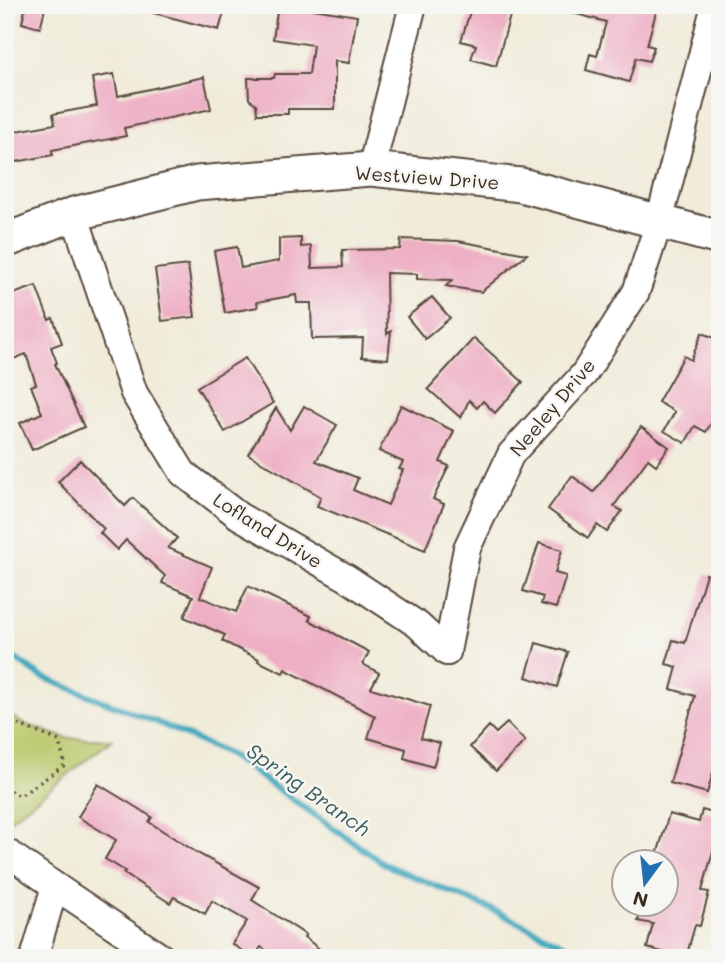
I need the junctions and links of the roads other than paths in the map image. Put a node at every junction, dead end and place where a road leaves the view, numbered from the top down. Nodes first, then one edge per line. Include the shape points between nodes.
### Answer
1 (413, 5) edge
2 (715, 5) edge
3 (371, 169) junction
4 (74, 214) junction
5 (659, 222) junction
6 (720, 238) edge
7 (7, 239) edge
8 (447, 652) joint
9 (5, 850) edge
10 (55, 886) junction
11 (33, 958) edge
12 (162, 958) edge

1 - 3 street
2 - 5 street, Neeley Drive
3 - 4 main road, Westview Drive via 197,183
3 - 5 main road, Westview Drive via 521,185
4 - 7 main road, Westview Drive
4 - 8 street, Lofland Drive via 134,393 183,472 239,516 418,625
5 - 6 main road, Westview Drive
5 - 8 street, Neeley Drive via 636,292 584,374 511,454 467,548
9 - 10 street
10 - 11 street
10 - 12 street

